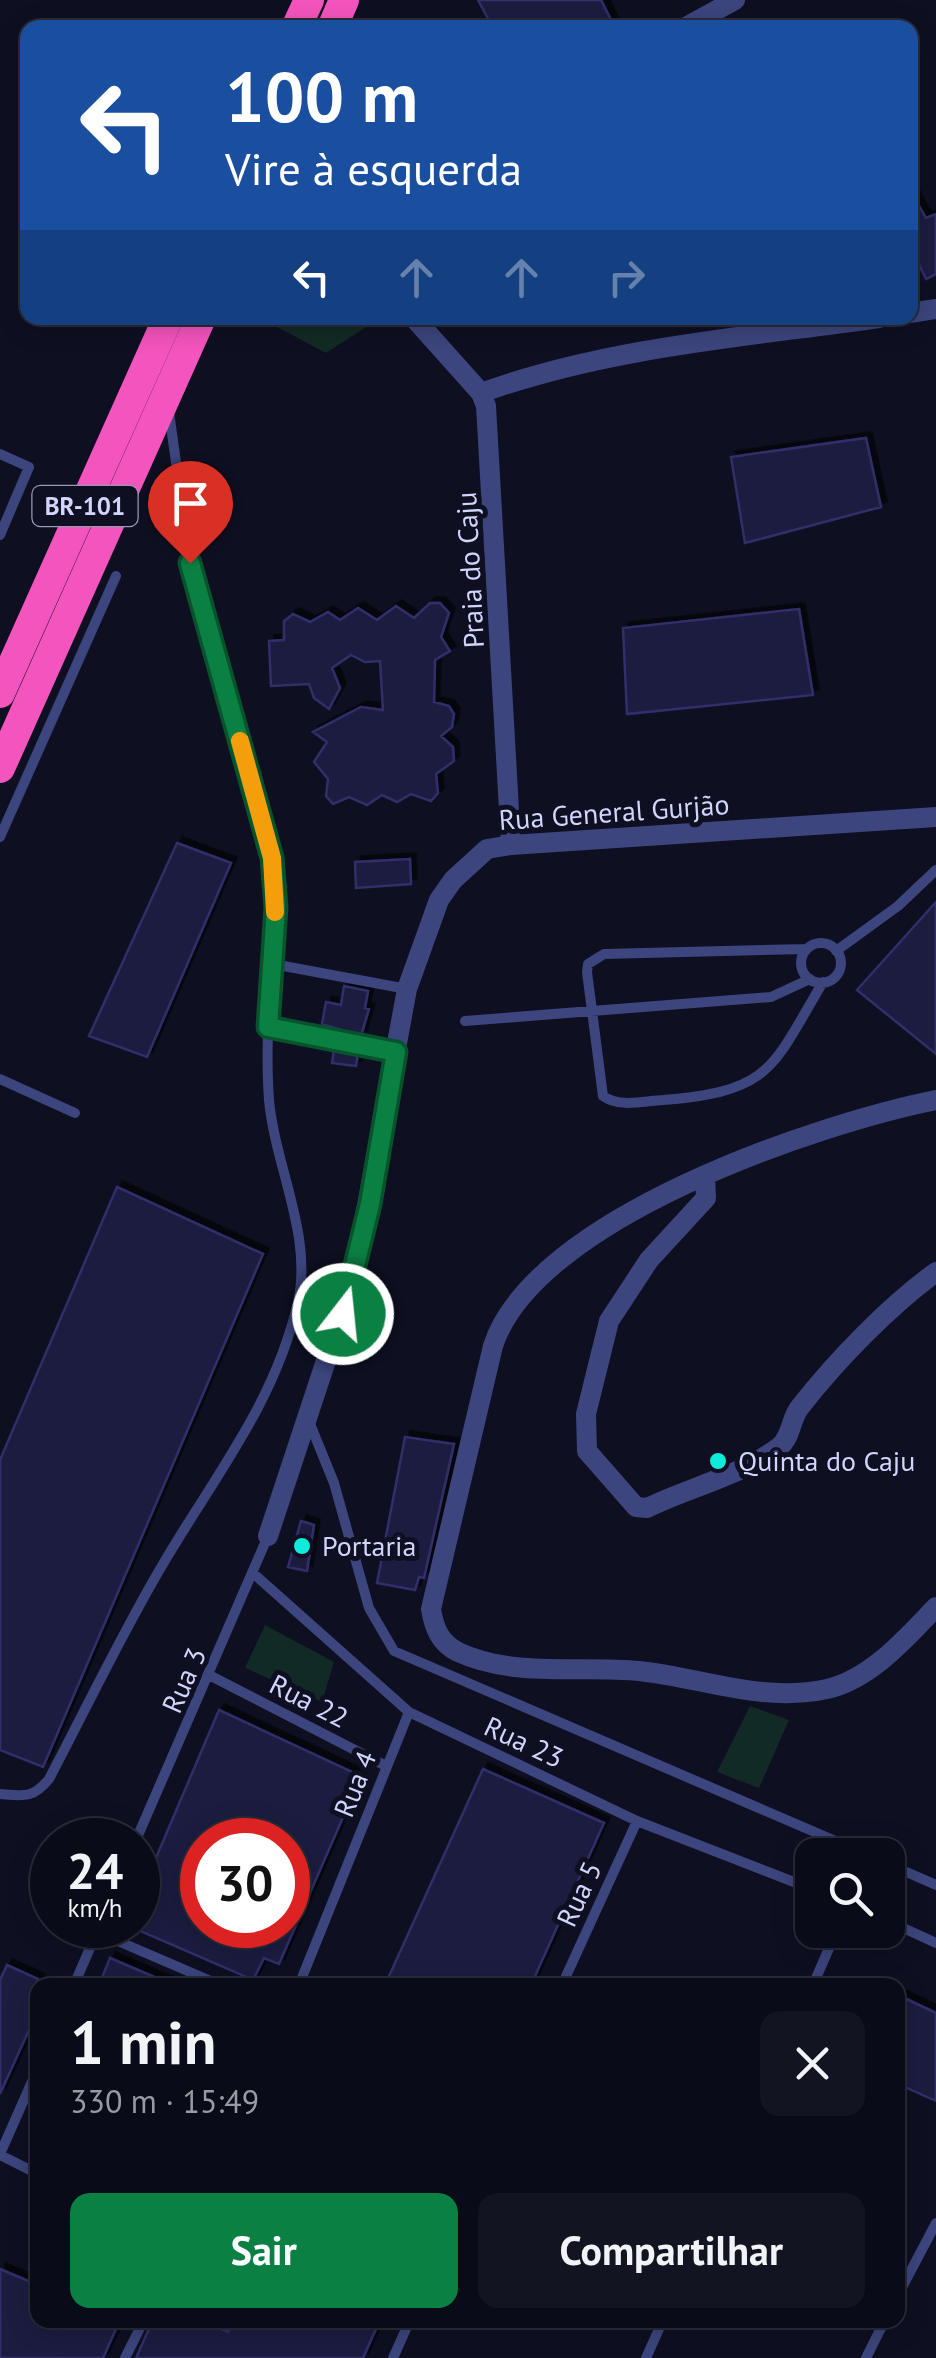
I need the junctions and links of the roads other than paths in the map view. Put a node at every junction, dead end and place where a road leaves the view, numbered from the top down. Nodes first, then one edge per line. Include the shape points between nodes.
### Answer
1 (735, 0) edge
2 (699, 20) edge
3 (165, 325) edge
4 (189, 325) edge
5 (198, 325) edge
6 (420, 325) edge
7 (831, 325) edge
8 (482, 393) junction
9 (0, 454) edge
10 (0, 535) edge
11 (116, 576) dead end
12 (0, 693) edge
13 (0, 753) edge
14 (31, 767) junction
15 (0, 768) edge
16 (936, 817) edge
17 (0, 836) edge
18 (511, 846) junction
19 (936, 870) edge
20 (806, 949) junction
21 (836, 951) junction
22 (272, 964) junction
23 (810, 979) junction
24 (823, 982) junction
25 (407, 989) junction
26 (592, 1014) junction
27 (466, 1021) dead end
28 (268, 1027) junction
29 (396, 1052) junction
30 (0, 1079) edge
31 (936, 1100) edge
32 (75, 1113) dead end
33 (705, 1176) junction
34 (936, 1272) edge
35 (308, 1418) junction
36 (268, 1536) joint
37 (254, 1574) junction
38 (936, 1607) edge
39 (211, 1676) junction
40 (409, 1712) junction
41 (386, 1766) junction
42 (1, 1792) edge
43 (146, 1818) edge
44 (638, 1821) junction
45 (829, 1838) edge
46 (905, 1871) edge
47 (795, 1882) edge
48 (936, 1885) edge
49 (905, 1929) edge
50 (936, 1943) edge
51 (90, 1948) edge
52 (139, 1948) edge
53 (829, 1948) edge
54 (77, 1978) edge
55 (205, 1978) edge
56 (303, 1978) edge
57 (565, 1978) edge
58 (815, 1978) edge
59 (30, 2086) edge
60 (0, 2154) edge
61 (30, 2170) edge
62 (936, 2223) edge
63 (905, 2282) edge
64 (140, 2328) edge
65 (406, 2328) edge
66 (659, 2328) edge
67 (881, 2328) edge
68 (125, 2358) edge
69 (393, 2358) edge
70 (646, 2358) edge
71 (866, 2358) edge

1 - 2 street
3 - 12 highway, BR-101
4 - 22 lane via 165,380 176,482 190,563 272,858
5 - 15 highway, BR-101
6 - 8 street
7 - 8 street via 646,352
8 - 18 street, Praia do Caju
9 - 10 lane via 29,467
11 - 14 lane
13 - 14 lane
14 - 17 lane
16 - 18 street, Rua General Gurjão
18 - 25 street, Rua General Gurjão via 487,848 453,880 439,900
19 - 21 lane
20 - 21 lane via 825,943
20 - 23 lane via 802,968
20 - 26 lane via 604,954 588,964
21 - 24 lane via 839,970
22 - 25 lane
22 - 28 lane
23 - 24 lane
23 - 26 lane via 771,997
24 - 26 lane via 773,1067 715,1096 609,1101 600,1087
25 - 29 street, Rua General Gurjão
26 - 27 lane
28 - 29 lane
28 - 42 lane via 270,1105 302,1261 298,1301 278,1362 252,1427 163,1564 49,1779 36,1794 17,1798
29 - 35 street, Rua General Gurjão via 354,1276
30 - 32 lane
31 - 33 street via 800,1138
33 - 34 street via 706,1198 619,1302 586,1414 591,1461 641,1508 750,1464 784,1443 798,1409 884,1315
33 - 38 street via 608,1225 506,1315 442,1552 431,1609 442,1641 519,1667 670,1675 770,1695 832,1688 854,1678
35 - 36 street, Rua General Gurjão
35 - 45 lane via 369,1608 394,1650
36 - 37 lane, Rua 3
37 - 39 lane, Rua 3
37 - 40 lane, Rua 23
39 - 41 lane, Rua 22
39 - 43 lane, Rua 3
40 - 41 lane, Rua 4
40 - 44 lane, Rua 23
41 - 56 lane, Rua 4
44 - 47 lane, Rua 23
44 - 57 lane, Rua 5
46 - 48 lane
49 - 50 lane
51 - 54 lane
52 - 55 lane
53 - 58 lane
59 - 60 lane
60 - 61 lane
62 - 63 lane
64 - 68 lane
65 - 69 lane
66 - 70 lane
67 - 71 lane

